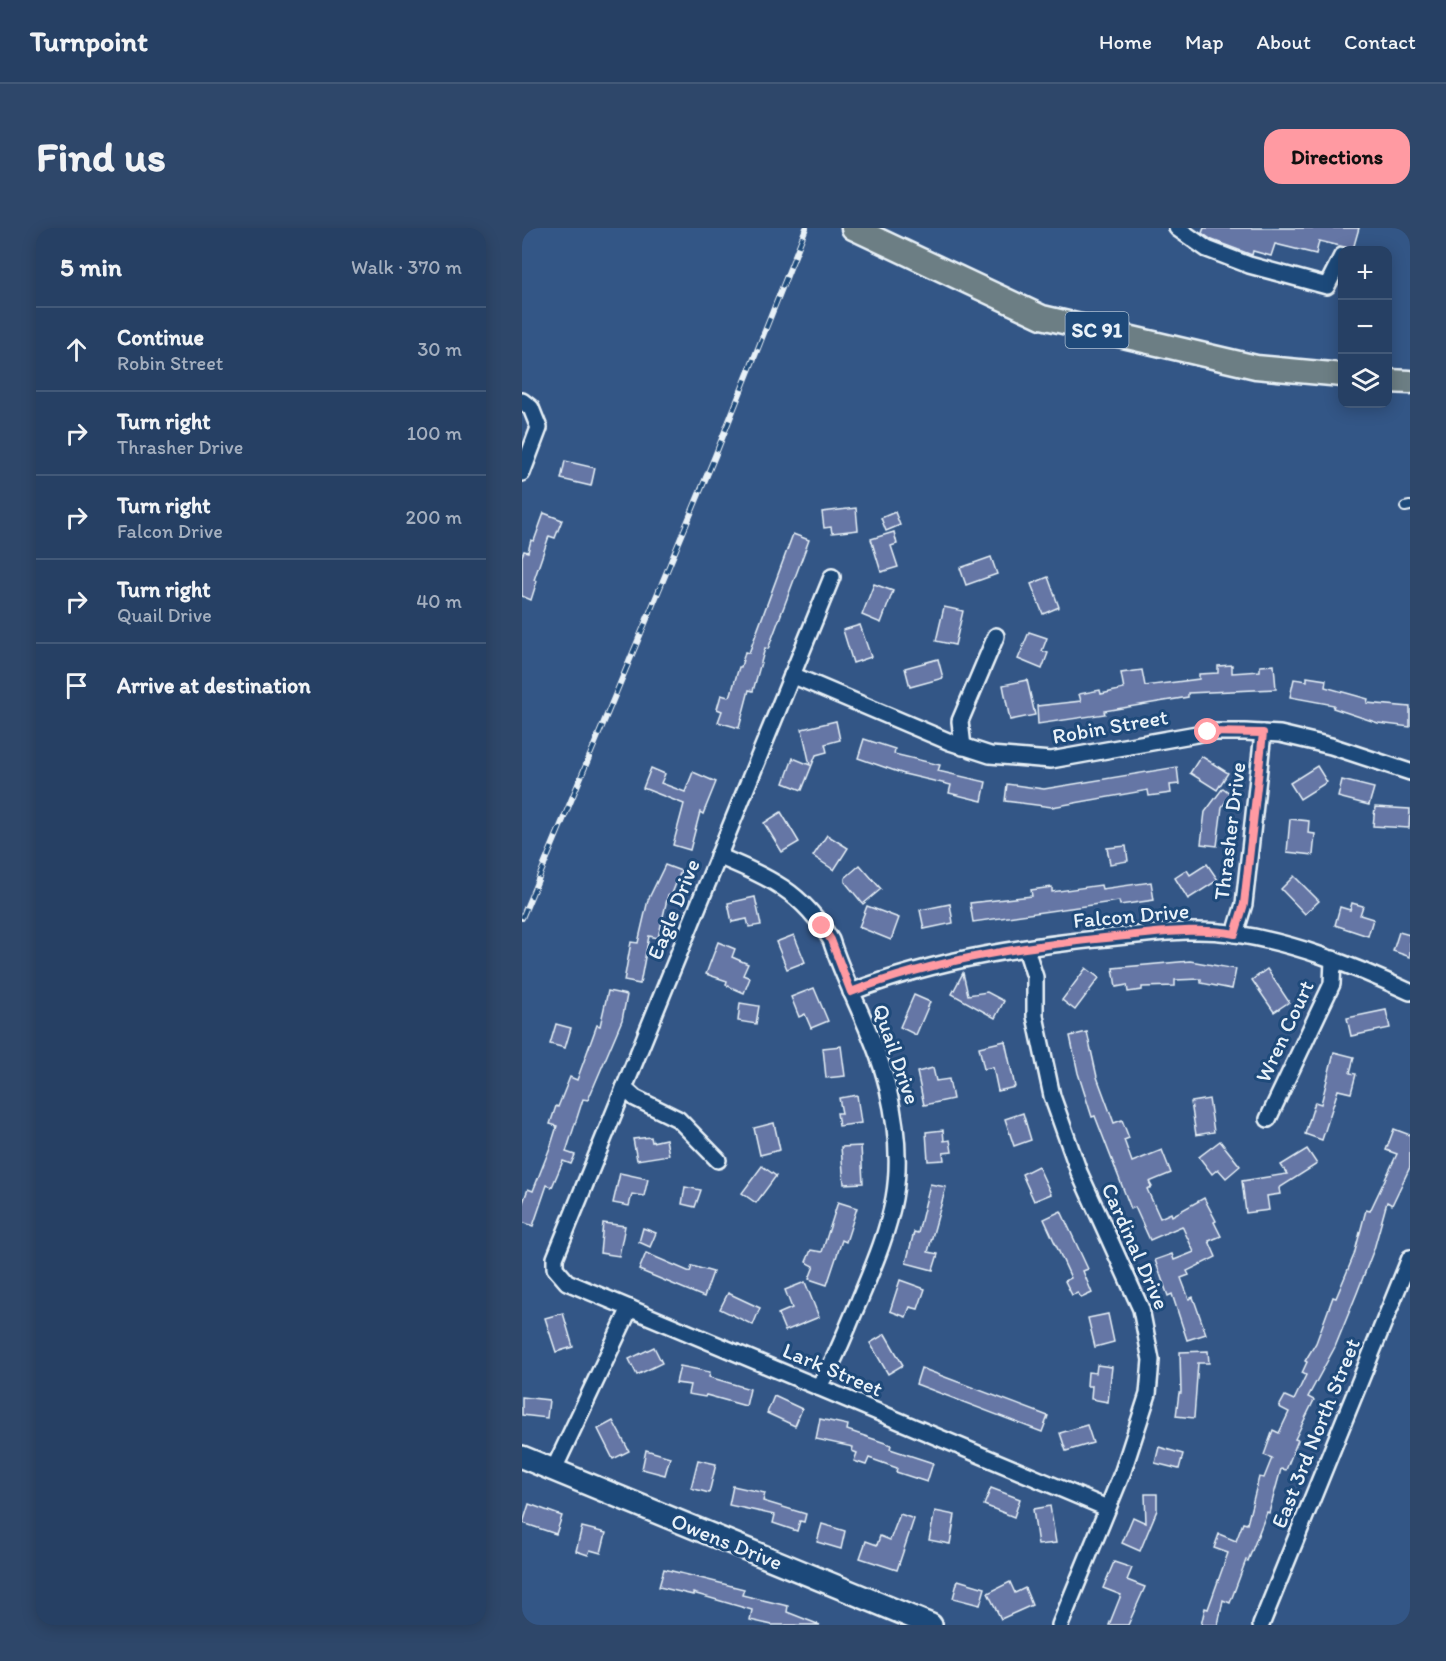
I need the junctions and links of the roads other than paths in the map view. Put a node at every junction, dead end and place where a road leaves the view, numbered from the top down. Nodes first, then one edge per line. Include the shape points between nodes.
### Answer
1 (1185, 230) edge
2 (860, 232) edge
3 (1338, 264) edge
4 (1338, 375) edge
5 (1392, 381) edge
6 (1410, 382) edge
7 (522, 401) edge
8 (522, 473) edge
9 (832, 577) dead end
10 (996, 636) dead end
11 (792, 675) junction
12 (1263, 733) junction
13 (963, 747) junction
14 (1410, 772) edge
15 (718, 856) junction
16 (1235, 934) junction
17 (1026, 949) junction
18 (1333, 959) junction
19 (851, 992) junction
20 (1410, 992) edge
21 (624, 1088) junction
22 (1268, 1119) dead end
23 (718, 1160) dead end
24 (555, 1258) joint
25 (1410, 1258) edge
26 (630, 1308) junction
27 (818, 1387) junction
28 (522, 1457) edge
29 (554, 1469) junction
30 (1107, 1508) junction
31 (931, 1625) edge
32 (1060, 1625) edge
33 (1261, 1625) edge

1 - 3 street via 1207,249 1327,286
2 - 4 main road, SC 91 via 1042,317 1256,367
5 - 6 main road
7 - 8 street via 531,408 539,428
9 - 11 street, Eagle Drive
10 - 13 street via 960,721
11 - 13 street, Robin Street
11 - 15 street, Eagle Drive
12 - 13 street, Robin Street via 1208,732 1051,760 990,755
12 - 14 street, Robin Street via 1331,746
12 - 16 street, Thrasher Drive via 1244,904
15 - 19 street, Quail Drive via 771,879 809,909 831,940
15 - 21 street, Eagle Drive
16 - 17 street, Falcon Drive via 1175,932
16 - 18 street, Falcon Drive via 1289,944
17 - 19 street, Falcon Drive via 960,958
17 - 30 street, Cardinal Drive via 1035,977 1035,1016 1052,1096 1084,1183 1141,1309 1150,1343 1148,1394
18 - 20 street, Falcon Drive
18 - 22 street, Wren Court via 1332,984
19 - 27 street, Quail Drive via 884,1076 896,1120 895,1203 876,1263
21 - 23 street via 635,1098 678,1119
21 - 24 street, Eagle Drive
24 - 26 street, Lark Street via 555,1268 567,1282
25 - 33 street, East 3rd North Street
26 - 27 street, Lark Street
26 - 29 street
27 - 30 street, Lark Street
28 - 29 street, Owens Drive
29 - 31 street, Owens Drive
30 - 32 street, Cardinal Drive

